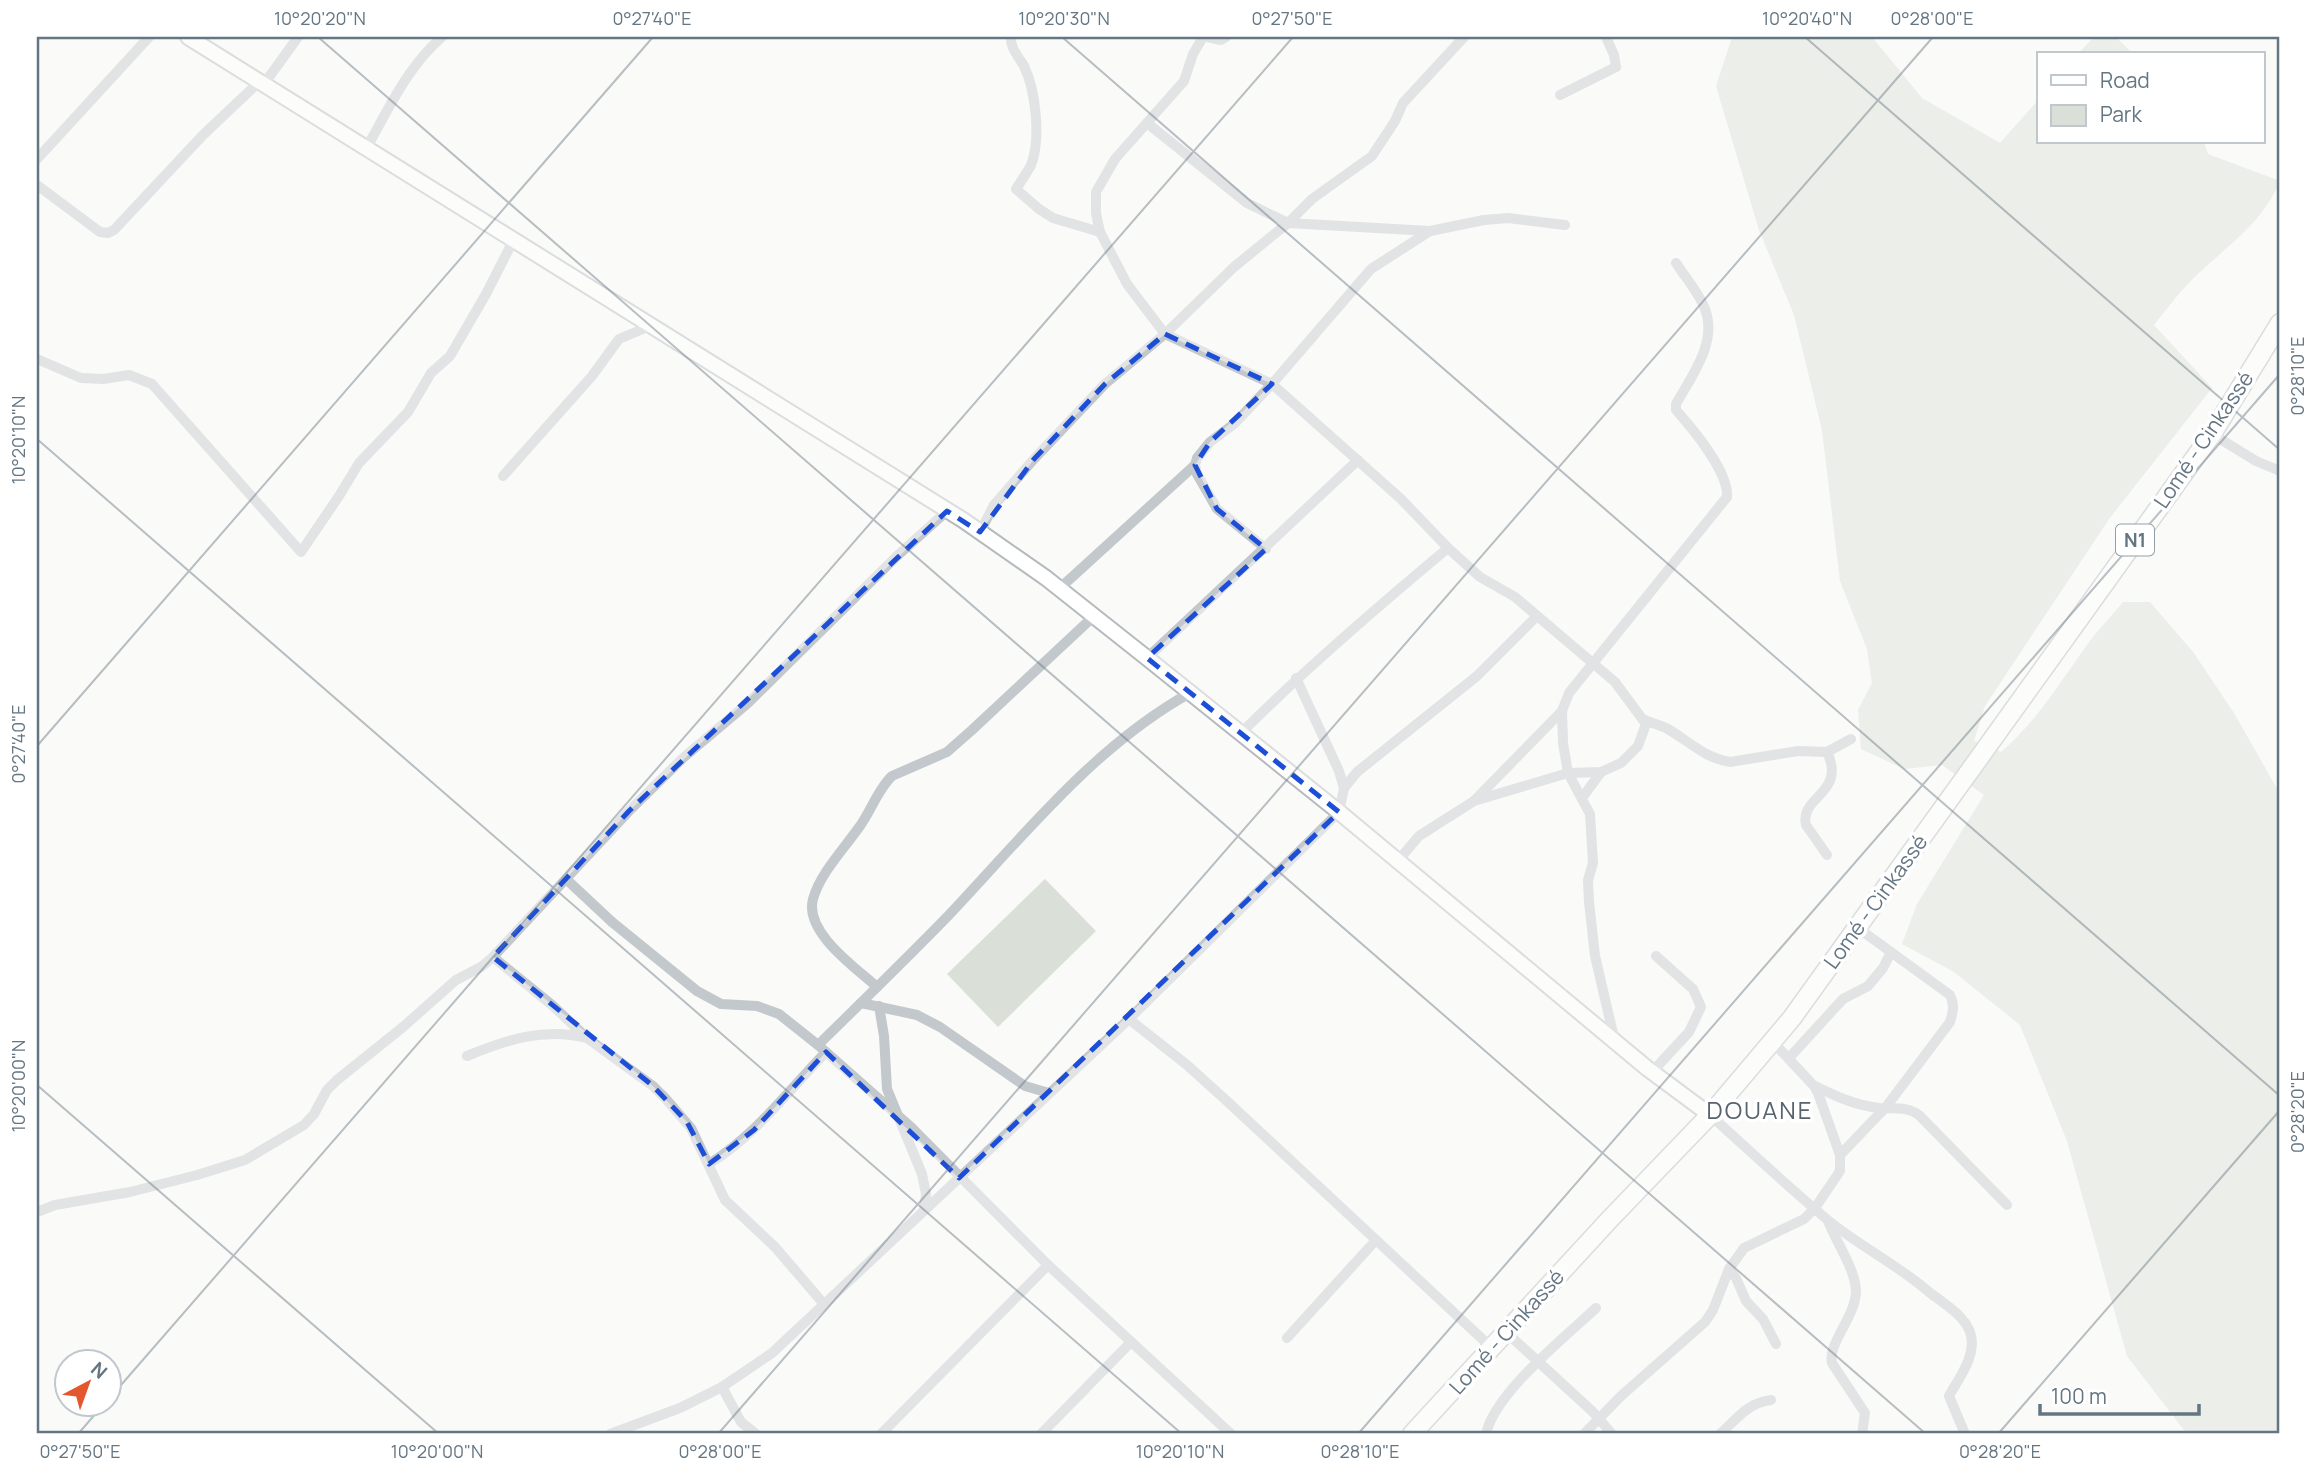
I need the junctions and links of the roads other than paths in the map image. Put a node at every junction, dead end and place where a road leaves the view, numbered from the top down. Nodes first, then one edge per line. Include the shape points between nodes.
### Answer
1 (149, 37) edge
2 (188, 37) edge
3 (298, 37) edge
4 (442, 37) edge
5 (1011, 37) edge
6 (1205, 37) edge
7 (1226, 37) edge
8 (1464, 37) edge
9 (1606, 37) edge
10 (262, 82) junction
11 (1560, 95) dead end
12 (1147, 123) junction
13 (367, 147) junction
14 (37, 159) edge
15 (37, 186) edge
16 (1288, 223) junction
17 (1565, 225) dead end
18 (1430, 231) junction
19 (1100, 232) junction
20 (513, 241) junction
21 (1676, 263) dead end
22 (650, 326) junction
23 (2279, 328) edge
24 (1165, 334) junction
25 (37, 359) edge
26 (1272, 384) junction
27 (2212, 435) junction
28 (1358, 460) junction
29 (1195, 465) junction
30 (2280, 471) edge
31 (503, 476) dead end
32 (947, 511) junction
33 (979, 532) junction
34 (1266, 548) junction
35 (1448, 548) junction
36 (1059, 589) junction
37 (1094, 617) junction
38 (1536, 617) junction
39 (1147, 658) junction
40 (1594, 663) junction
41 (1296, 678) junction
42 (1190, 693) junction
43 (1562, 711) junction
44 (1645, 720) junction
45 (1240, 734) junction
46 (1851, 739) dead end
47 (1827, 752) junction
48 (1601, 772) junction
49 (1568, 773) junction
50 (1344, 788) junction
51 (1582, 798) junction
52 (1474, 801) junction
53 (1339, 812) junction
54 (1827, 855) dead end
55 (1397, 862) junction
56 (566, 879) junction
57 (1858, 928) junction
58 (1891, 952) junction
59 (1656, 956) dead end
60 (493, 957) junction
61 (877, 987) junction
62 (861, 1003) junction
63 (879, 1006) junction
64 (1129, 1019) junction
65 (587, 1038) junction
66 (1772, 1041) junction
67 (1615, 1042) junction
68 (822, 1049) junction
69 (467, 1056) dead end
70 (1788, 1058) junction
71 (1652, 1072) junction
72 (1814, 1086) junction
73 (1049, 1093) junction
74 (1886, 1107) junction
75 (896, 1114) junction
76 (1710, 1115) junction
77 (1840, 1155) junction
78 (709, 1164) junction
79 (959, 1178) junction
80 (2007, 1205) dead end
81 (1815, 1208) junction
82 (924, 1210) junction
83 (37, 1212) edge
84 (1828, 1220) junction
85 (1377, 1240) junction
86 (1048, 1265) junction
87 (1729, 1269) junction
88 (823, 1303) junction
89 (1596, 1308) dead end
90 (1507, 1333) junction
91 (1287, 1338) dead end
92 (1131, 1342) junction
93 (1776, 1344) dead end
94 (1493, 1349) junction
95 (1538, 1362) junction
96 (722, 1387) junction
97 (1771, 1400) dead end
98 (1599, 1419) junction
99 (610, 1434) edge
100 (756, 1434) edge
101 (881, 1434) edge
102 (1041, 1434) edge
103 (1231, 1434) edge
104 (1412, 1434) edge
105 (1486, 1434) edge
106 (1584, 1434) edge
107 (1612, 1434) edge
108 (1720, 1434) edge
109 (1862, 1434) edge
110 (1965, 1434) edge

1 - 14 street
2 - 10 main road
3 - 10 street
4 - 13 street via 404,81
5 - 19 street via 1025,69 1037,138 1030,166 1016,189 1053,218
6 - 7 street
6 - 12 street via 1184,80
8 - 16 street via 1408,97 1372,156 1312,199
9 - 11 street via 1616,67
10 - 13 main road
10 - 15 street via 108,233 100,232
12 - 16 street via 1247,203
12 - 19 street via 1115,159 1096,192
13 - 20 main road
16 - 18 street
16 - 24 street via 1234,267
17 - 18 street via 1508,218
18 - 26 street via 1371,269
19 - 24 street via 1127,284
20 - 22 main road
20 - 25 street via 450,356 430,373 408,412 359,463 301,552 152,384 129,375 81,378
21 - 40 street via 1705,309 1709,332 1698,367 1676,410 1704,443 1727,497
22 - 31 street via 619,339
22 - 32 main road
23 - 27 highway, Lomé - Cinkassé / N1
24 - 26 street
24 - 33 street via 1105,384 1034,459 994,505
26 - 28 street
26 - 29 street via 1210,442
27 - 30 street
27 - 57 highway, Lomé - Cinkassé / N1
28 - 34 street
28 - 35 street
29 - 34 street via 1217,509
29 - 36 street
32 - 33 main road
32 - 56 street via 747,704 683,758
33 - 36 main road
34 - 39 street
35 - 38 street
35 - 41 street
36 - 37 main road
37 - 39 main road
37 - 61 street via 947,752 892,776 821,880 812,912 818,928 832,947
38 - 40 street
38 - 50 street via 1498,657 1357,772
39 - 42 main road
40 - 43 street
40 - 44 street
41 - 45 street
41 - 50 street
42 - 45 main road
42 - 61 street via 1156,714 1077,779
43 - 49 street
43 - 52 street
44 - 47 street via 1697,750 1730,762 1798,751
44 - 48 street via 1638,746 1621,763
45 - 53 main road
46 - 47 street
47 - 54 street via 1833,776 1804,819
48 - 49 street
48 - 51 street
49 - 51 street
49 - 52 street
50 - 53 street
51 - 67 street via 1590,814 1588,893 1595,956
52 - 55 street via 1419,836
53 - 55 main road
53 - 64 street
55 - 67 main road
56 - 60 street
56 - 68 street via 697,991 721,1004 757,1006 779,1014
57 - 58 street
57 - 66 highway, Lomé - Cinkassé / N1
58 - 70 street via 1868,986 1843,999
58 - 74 street via 1954,1002 1950,1022
59 - 71 street via 1693,989 1701,1007 1689,1032
60 - 65 street
60 - 83 street via 456,980 337,1080 304,1125 245,1160
61 - 62 street
62 - 63 street
62 - 68 street
63 - 73 street via 917,1015 1025,1086
63 - 75 street via 885,1079
64 - 73 street
64 - 85 street via 1187,1065
65 - 69 street via 560,1034 516,1037
65 - 78 street via 653,1086 691,1128
66 - 70 street
66 - 76 highway, Lomé - Cinkassé / N1
67 - 71 main road
68 - 75 street
68 - 78 street via 754,1130
70 - 72 street
71 - 76 main road
72 - 74 street via 1840,1099
72 - 77 street
73 - 79 street
74 - 77 street
74 - 80 street via 1919,1115
75 - 79 street
75 - 82 street via 922,1174
76 - 81 street
76 - 90 highway, Lomé - Cinkassé / N1
77 - 81 street via 1840,1171
78 - 88 street via 725,1200 775,1247
79 - 82 street
79 - 86 street
81 - 84 street
81 - 87 street via 1804,1219 1744,1248
82 - 88 street
84 - 109 street via 1851,1269 1856,1295 1830,1356 1866,1413
84 - 110 street via 1918,1282 1968,1327 1972,1350 1949,1396
85 - 91 street
85 - 94 street
86 - 92 street
86 - 101 street
87 - 93 street
87 - 98 street via 1704,1322
88 - 96 street via 772,1353
89 - 95 street
90 - 94 highway, Lomé - Cinkassé / N1
90 - 95 street
92 - 102 street
92 - 103 street
94 - 104 highway, Lomé - Cinkassé / N1
95 - 98 street
95 - 105 street via 1498,1407
96 - 99 street
96 - 100 street via 741,1422
97 - 108 street via 1749,1407
98 - 106 street
98 - 107 street

